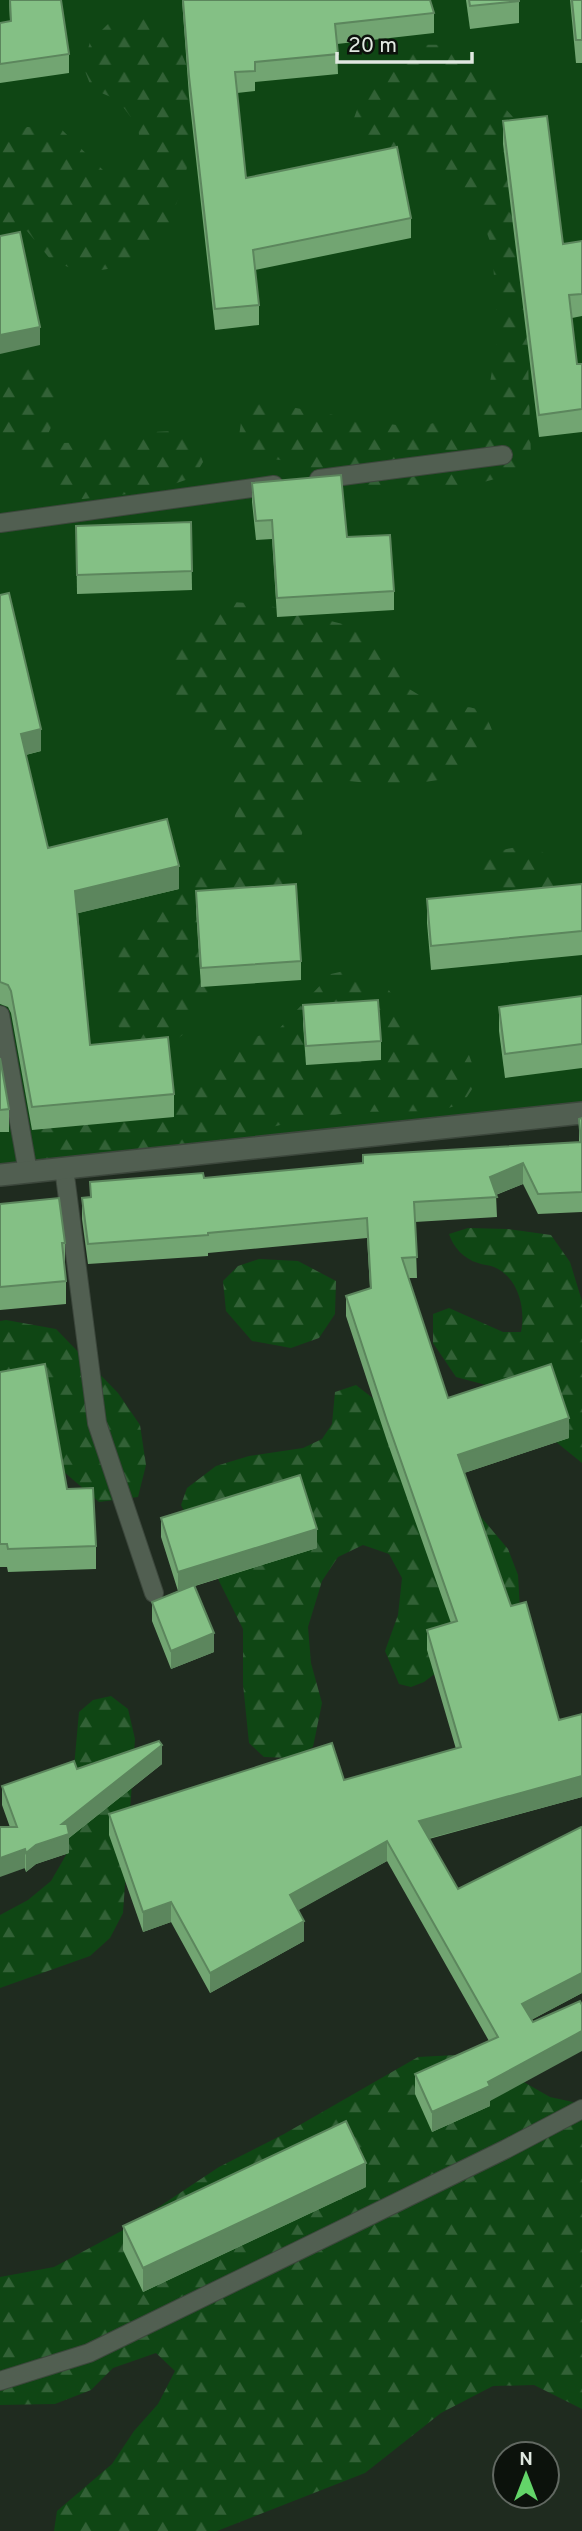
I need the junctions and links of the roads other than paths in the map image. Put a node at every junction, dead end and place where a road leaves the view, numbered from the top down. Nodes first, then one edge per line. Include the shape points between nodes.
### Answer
1 (503, 454) dead end
2 (0, 523) edge
3 (0, 1015) edge
4 (582, 1113) edge
5 (64, 1168) junction
6 (28, 1172) junction
7 (0, 1175) edge
8 (154, 1593) dead end
9 (582, 2109) edge
10 (0, 2381) edge

1 - 2 lane
3 - 6 lane
4 - 5 street
5 - 6 street
5 - 8 lane via 97,1423
6 - 7 street
9 - 10 lane via 89,2353

